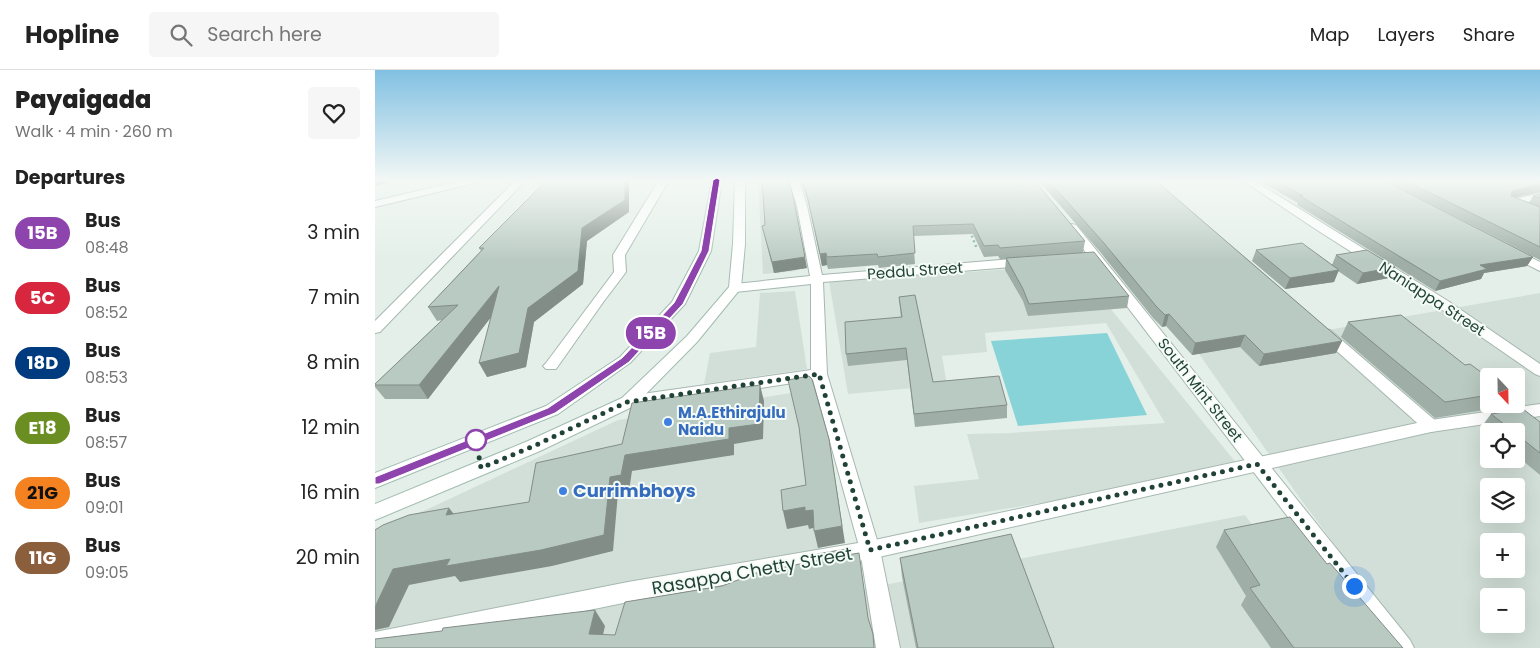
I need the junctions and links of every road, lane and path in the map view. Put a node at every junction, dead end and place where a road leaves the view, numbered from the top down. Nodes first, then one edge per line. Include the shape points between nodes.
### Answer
1 (495, 207) edge
2 (648, 207) edge
3 (724, 207) edge
4 (728, 207) edge
5 (802, 207) edge
6 (1289, 207) edge
7 (1522, 207) edge
8 (1526, 209) edge
9 (1061, 215) edge
10 (970, 229) edge
11 (1505, 248) edge
12 (1096, 257) junction
13 (1077, 258) edge
14 (1040, 261) edge
15 (983, 266) junction
16 (1540, 266) edge
17 (817, 279) junction
18 (735, 288) junction
19 (1312, 322) edge
20 (375, 329) edge
21 (551, 366) dead end
22 (1540, 371) edge
23 (819, 374) junction
24 (627, 402) junction
25 (1540, 410) edge
26 (1431, 426) junction
27 (1257, 464) junction
28 (375, 481) edge
29 (375, 512) edge
30 (870, 550) junction
31 (375, 642) edge
32 (887, 648) edge
33 (1402, 648) edge

1 - 20 street
2 - 21 street via 619,255 620,272
3 - 28 street via 678,304 625,360 552,410
4 - 18 street via 739,244
5 - 17 street
6 - 22 street, Naniappa Street via 1443,304
7 - 8 street
9 - 12 street, South Mint Street
10 - 15 path
11 - 16 street
12 - 13 street
12 - 27 street, South Mint Street
14 - 15 street, Peddu Street
15 - 17 street, Peddu Street
17 - 18 street, Peddu Street
17 - 23 street
18 - 24 street via 692,339
19 - 26 street
23 - 24 street
23 - 30 street
24 - 29 street via 534,446
25 - 26 street, Rasappa Chetty Street
26 - 27 street, Rasappa Chetty Street
27 - 30 street, Rasappa Chetty Street
27 - 33 street, South Mint Street
30 - 31 street, Rasappa Chetty Street via 626,602
30 - 32 street

